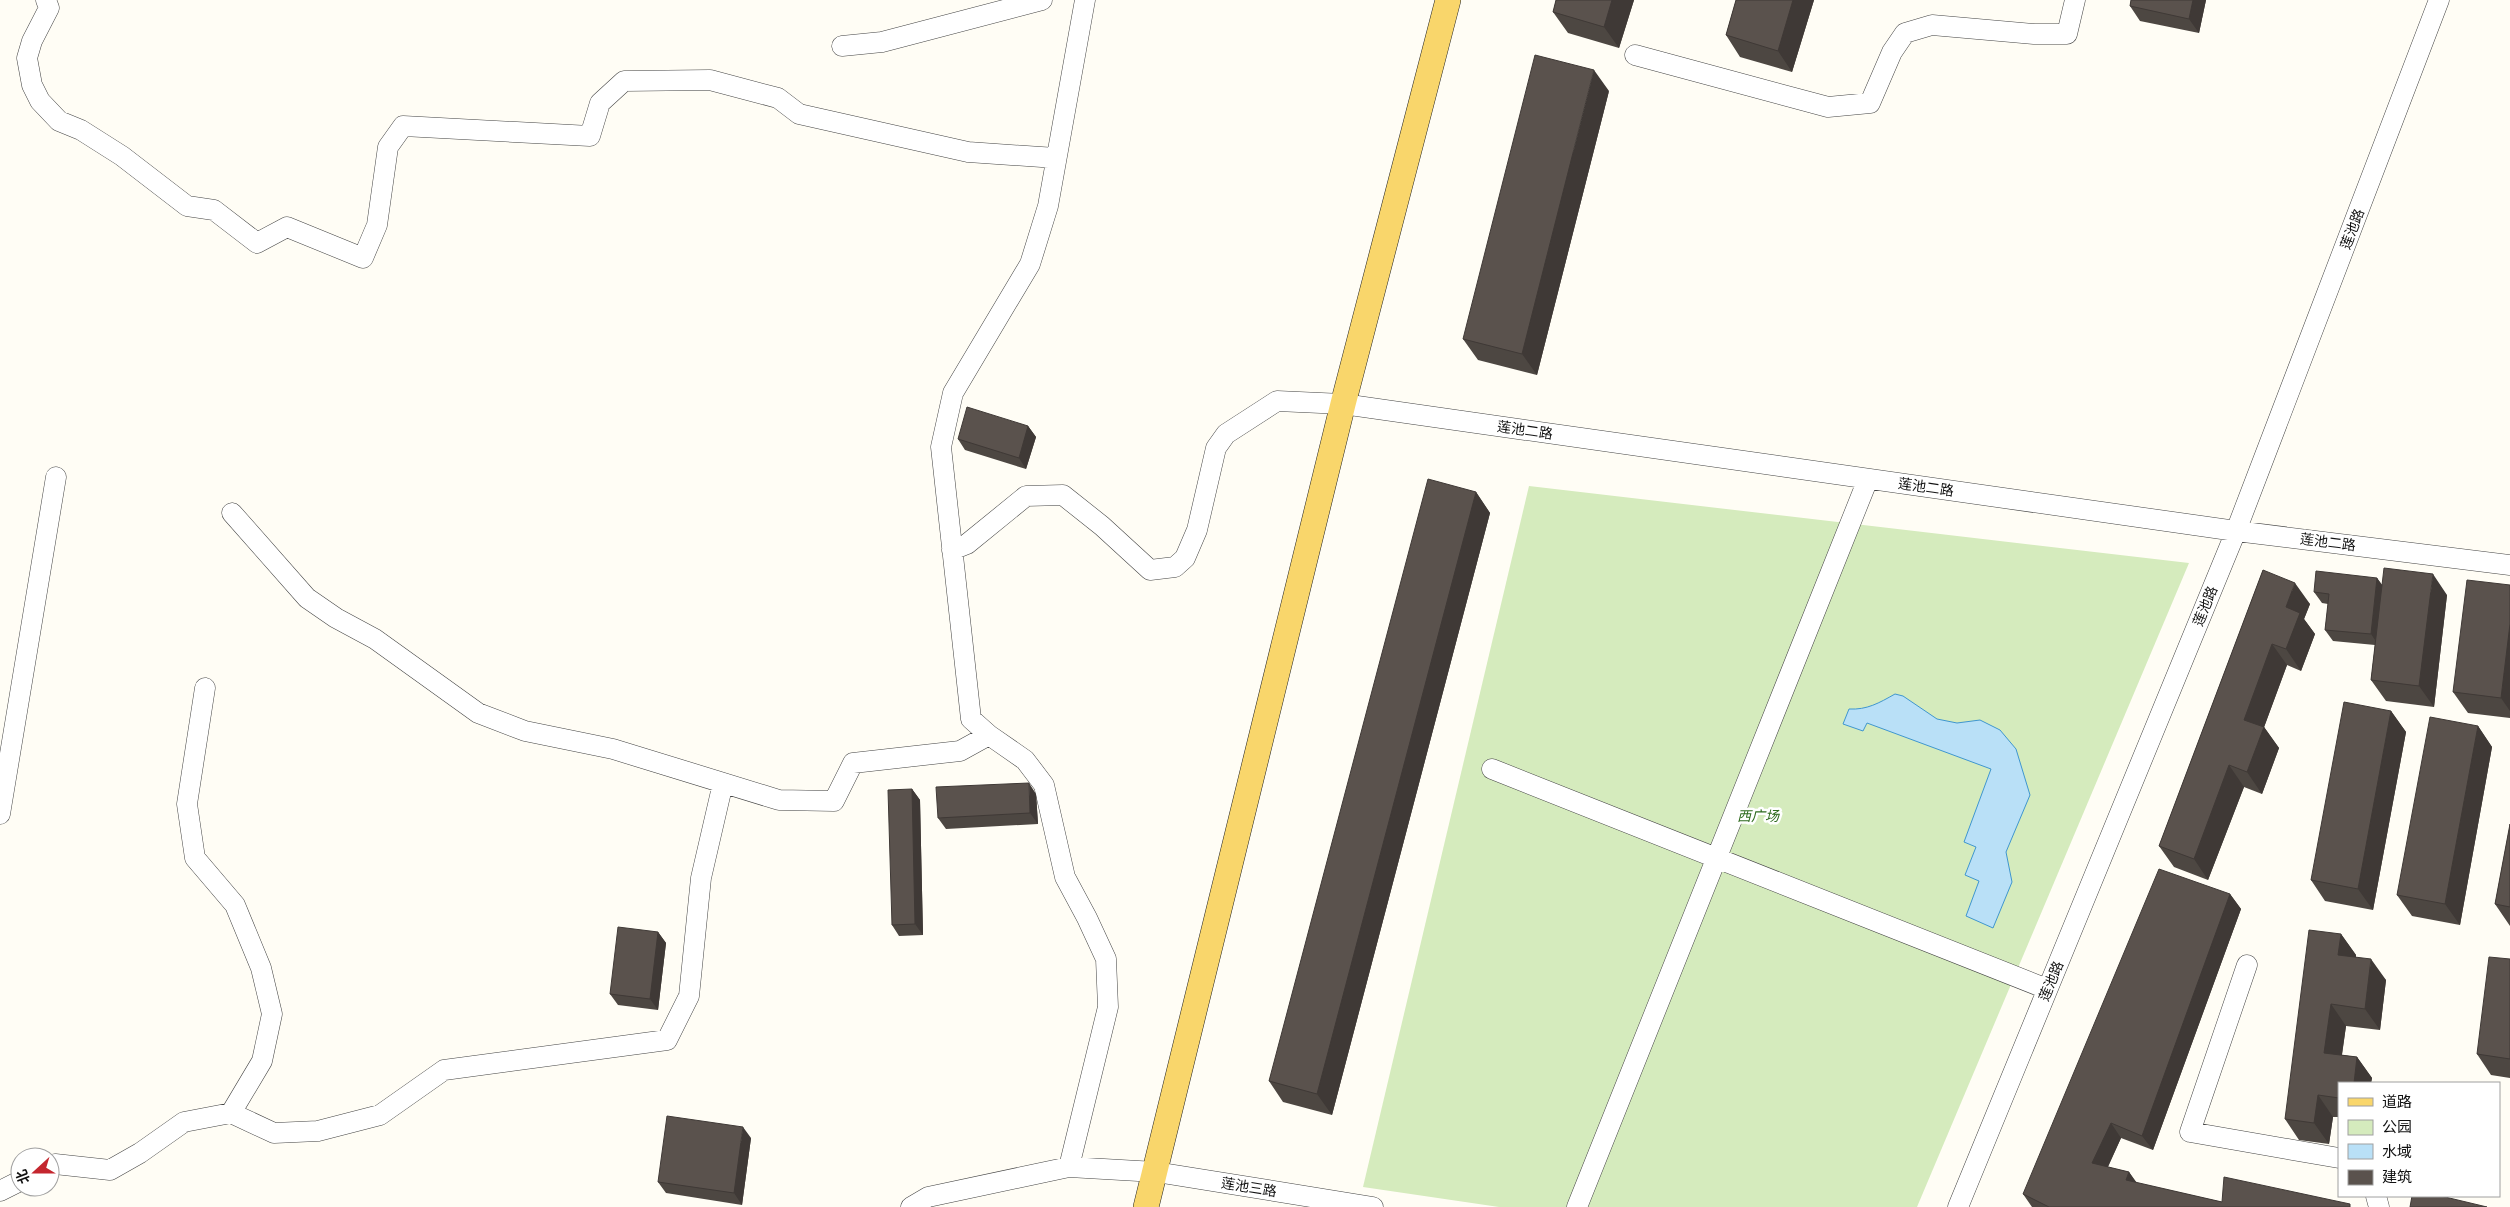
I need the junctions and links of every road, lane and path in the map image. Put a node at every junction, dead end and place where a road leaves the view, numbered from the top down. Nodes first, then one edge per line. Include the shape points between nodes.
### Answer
1 (46, 0) edge
2 (1042, 0) edge
3 (1085, 0) edge
4 (1448, 0) edge
5 (2076, 0) edge
6 (2439, 0) edge
7 (842, 46) dead end
8 (1635, 55) dead end
9 (1056, 158) junction
10 (1344, 404) junction
11 (56, 477) dead end
12 (1868, 479) junction
13 (232, 513) dead end
14 (2236, 531) junction
15 (952, 550) junction
16 (2510, 564) edge
17 (205, 688) dead end
18 (988, 735) junction
19 (1492, 769) dead end
20 (724, 783) junction
21 (0, 814) edge
22 (1716, 858) junction
23 (2247, 965) dead end
24 (2047, 989) junction
25 (231, 1113) junction
26 (2338, 1158) edge
27 (60, 1165) edge
28 (1070, 1167) junction
29 (1156, 1172) junction
30 (911, 1207) edge
31 (1146, 1207) edge
32 (1373, 1207) edge
33 (1577, 1207) edge
34 (1958, 1207) edge

1 - 9 street via 50,8 32,41 28,58 32,85 40,101 59,121 81,130 122,156 187,206 214,210 257,243 286,227 362,258 377,225 388,147 403,126 590,136 600,103 624,81 710,80 778,98 799,114 817,119 968,152
2 - 7 street via 882,42
3 - 9 street
4 - 10 main road
5 - 8 street via 2067,34 1932,25 1905,33 1892,52 1870,103 1828,107
6 - 14 street, 莲池路
9 - 15 street via 1048,206 1030,264 953,393 941,447
10 - 12 street, 莲池二路
10 - 15 street, 莲池二路 via 1277,401 1226,434 1216,448 1197,530 1185,558 1175,567 1150,570 1063,495 1026,496 967,544
10 - 29 main road
11 - 21 street
12 - 14 street, 莲池二路
12 - 22 street
13 - 20 street via 306,598 375,639 478,713 525,732 613,749
14 - 16 street, 莲池二路
14 - 24 street, 莲池路
15 - 18 street via 972,719
17 - 25 street via 187,804 195,858 235,905 261,968 272,1014 262,1061
18 - 20 street via 960,751 853,763 834,801 779,800
18 - 28 street via 1025,760 1044,785 1065,877 1106,958 1108,1007
19 - 22 street
20 - 25 street via 701,878 688,996 668,1040 444,1070 380,1114 318,1131 274,1133
22 - 24 street
22 - 33 street
23 - 26 street via 2190,1132
24 - 34 street, 莲池路
25 - 27 street via 184,1122 140,1154 110,1170
28 - 29 street, 莲池三路
28 - 30 street, 莲池三路 via 928,1196
29 - 31 main road
29 - 32 street, 莲池三路

